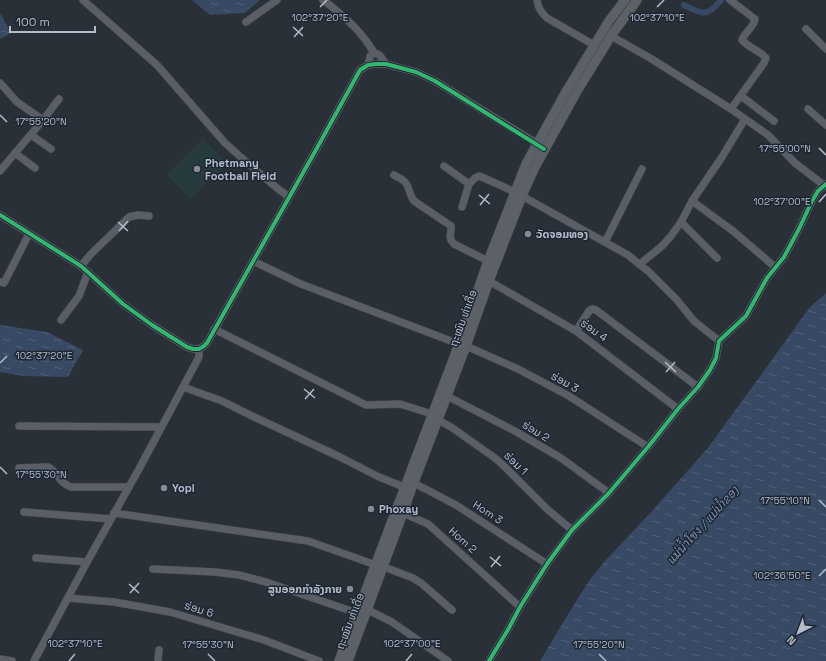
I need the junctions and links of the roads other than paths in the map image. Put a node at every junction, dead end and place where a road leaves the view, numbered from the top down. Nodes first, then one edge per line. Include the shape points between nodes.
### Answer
1 (83, 0) edge
2 (277, 0) edge
3 (323, 0) edge
4 (537, 0) edge
5 (625, 0) edge
6 (637, 0) edge
7 (730, 0) edge
8 (246, 22) dead end
9 (806, 29) dead end
10 (611, 36) junction
11 (594, 45) junction
12 (826, 49) edge
13 (374, 53) junction
14 (386, 64) junction
15 (368, 65) junction
16 (0, 83) edge
17 (741, 96) junction
18 (59, 99) dead end
19 (731, 109) junction
20 (808, 109) dead end
21 (744, 119) junction
22 (43, 120) junction
23 (774, 121) dead end
24 (826, 126) edge
25 (31, 135) junction
26 (540, 146) junction
27 (51, 149) dead end
28 (15, 153) junction
29 (444, 166) dead end
30 (35, 168) dead end
31 (642, 169) dead end
32 (0, 171) edge
33 (394, 175) dead end
34 (469, 184) junction
35 (825, 185) edge
36 (518, 194) junction
37 (289, 197) junction
38 (692, 201) junction
39 (462, 207) dead end
40 (0, 215) edge
41 (149, 216) dead end
42 (681, 222) junction
43 (29, 234) junction
44 (605, 242) junction
45 (717, 258) dead end
46 (488, 261) junction
47 (253, 262) junction
48 (640, 264) junction
49 (81, 266) junction
50 (775, 268) junction
51 (88, 272) junction
52 (489, 281) junction
53 (0, 282) edge
54 (61, 320) dead end
55 (214, 329) junction
56 (576, 331) junction
57 (719, 341) junction
58 (462, 345) junction
59 (199, 349) junction
60 (183, 387) junction
61 (698, 388) junction
62 (447, 396) junction
63 (678, 409) junction
64 (435, 417) junction
65 (19, 426) dead end
66 (161, 427) junction
67 (648, 447) junction
68 (19, 468) dead end
69 (129, 487) junction
70 (410, 487) junction
71 (609, 493) junction
72 (24, 512) dead end
73 (403, 513) junction
74 (113, 516) junction
75 (572, 530) junction
76 (36, 558) dead end
77 (87, 562) junction
78 (547, 564) junction
79 (380, 566) junction
80 (153, 569) dead end
81 (68, 598) junction
82 (520, 607) junction
83 (368, 610) junction
84 (452, 610) dead end
85 (357, 614) junction
86 (159, 650) dead end
87 (0, 659) edge
88 (12, 661) edge
89 (34, 661) edge
90 (158, 661) edge
91 (319, 661) edge
92 (339, 661) edge
93 (348, 661) edge
94 (448, 661) edge
95 (489, 661) edge

1 - 37 street via 157,65 226,142
2 - 8 street
3 - 13 street via 354,27
4 - 11 street via 541,12 547,18
5 - 11 main road, ຖະໝົນ ທ່າເດື່ອ
6 - 10 main road, ຖະໝົນ ທ່າເດື່ອ
7 - 17 street via 755,19 742,40 766,58
9 - 12 street
10 - 19 street
10 - 26 main road, ຖະໝົນ ທ່າເດື່ອ
11 - 26 main road, ຖະໝົນ ທ່າເດື່ອ via 567,90
13 - 14 street via 381,56
13 - 15 street via 370,56
14 - 15 street
14 - 26 street via 416,72 435,81
15 - 37 street via 360,70
16 - 22 street via 17,102
17 - 19 street
17 - 23 street
18 - 22 street
19 - 21 street
20 - 24 street
21 - 35 street via 768,135 795,163
21 - 38 street
22 - 25 street
25 - 27 street
25 - 28 street
26 - 36 main road, ຖະໝົນ ທ່າເດື່ອ via 534,167
28 - 30 street
28 - 32 street
29 - 34 street
31 - 44 street
33 - 46 street via 407,185 414,201 451,226 450,238 454,244
34 - 36 street via 479,176
34 - 39 street
35 - 50 street via 818,191 800,229
36 - 44 street
36 - 46 main road, ຖະໝົນ ທ່າເດື່ອ
36 - 52 main road, ຖະໝົນ ທ່າເດື່ອ
37 - 47 street
38 - 42 street
38 - 50 street via 733,231
40 - 43 street
41 - 49 street via 129,217
42 - 45 street
42 - 48 street via 662,246
43 - 49 street
43 - 53 street via 4,283
44 - 48 street
46 - 58 main road, ຖະໝົນ ທ່າເດື່ອ
47 - 55 street
47 - 58 street, ຮ່ອມ 3 via 301,284
48 - 57 street via 694,321
49 - 51 street
50 - 57 street via 746,316
51 - 54 street via 79,296
51 - 59 street via 123,304 152,325 187,347
52 - 56 street, ຮ່ອມ 4
52 - 58 main road, ຖະໝົນ ທ່າເດື່ອ
55 - 59 street via 207,343
55 - 64 street, ຮ່ອມ 1 via 366,405 400,404
56 - 61 street via 589,311 596,310
56 - 63 street, ຮ່ອມ 4
57 - 61 street via 716,358
58 - 62 main road, ຖະໝົນ ທ່າເດື່ອ
58 - 64 main road, ຖະໝົນ ທ່າເດື່ອ
58 - 67 street, ຮ່ອມ 3 via 518,369 569,396
59 - 60 street via 199,357
60 - 66 street
60 - 70 street, Hom 3 via 222,401 379,477
61 - 63 street
62 - 64 main road, ຖະໝົນ ທ່າເດື່ອ
62 - 71 street, ຮ່ອມ 2 via 561,458
63 - 67 street
64 - 70 main road, ຖະໝົນ ທ່າເດື່ອ
64 - 75 street, ຮ່ອມ 1 via 495,458
65 - 66 street
66 - 69 street
67 - 71 street
68 - 69 street via 48,467 55,472 60,481 71,487
69 - 74 street
70 - 73 main road, ຖະໝົນ ທ່າເດື່ອ
70 - 78 street, Hom 3 via 456,505
70 - 79 main road, ຖະໝົນ ທ່າເດື່ອ
71 - 75 street
72 - 74 street
73 - 79 main road, ຖະໝົນ ທ່າເດື່ອ
73 - 82 street, Hom 2 via 428,524
74 - 77 street
74 - 79 street via 308,541
75 - 78 street
76 - 77 street
77 - 81 street
78 - 82 street
79 - 83 main road, ຖະໝົນ ທ່າເດື່ອ
79 - 84 street via 417,580
79 - 85 main road, ຖະໝົນ ທ່າເດື່ອ
80 - 85 street via 239,575
81 - 89 street
81 - 91 street, ຮ່ອມ 6 via 114,602 170,612 264,640
82 - 95 street
83 - 93 main road, ຖະໝົນ ທ່າເດື່ອ
83 - 94 street via 392,622
85 - 92 main road, ຖະໝົນ ທ່າເດື່ອ
86 - 90 street
87 - 88 street

